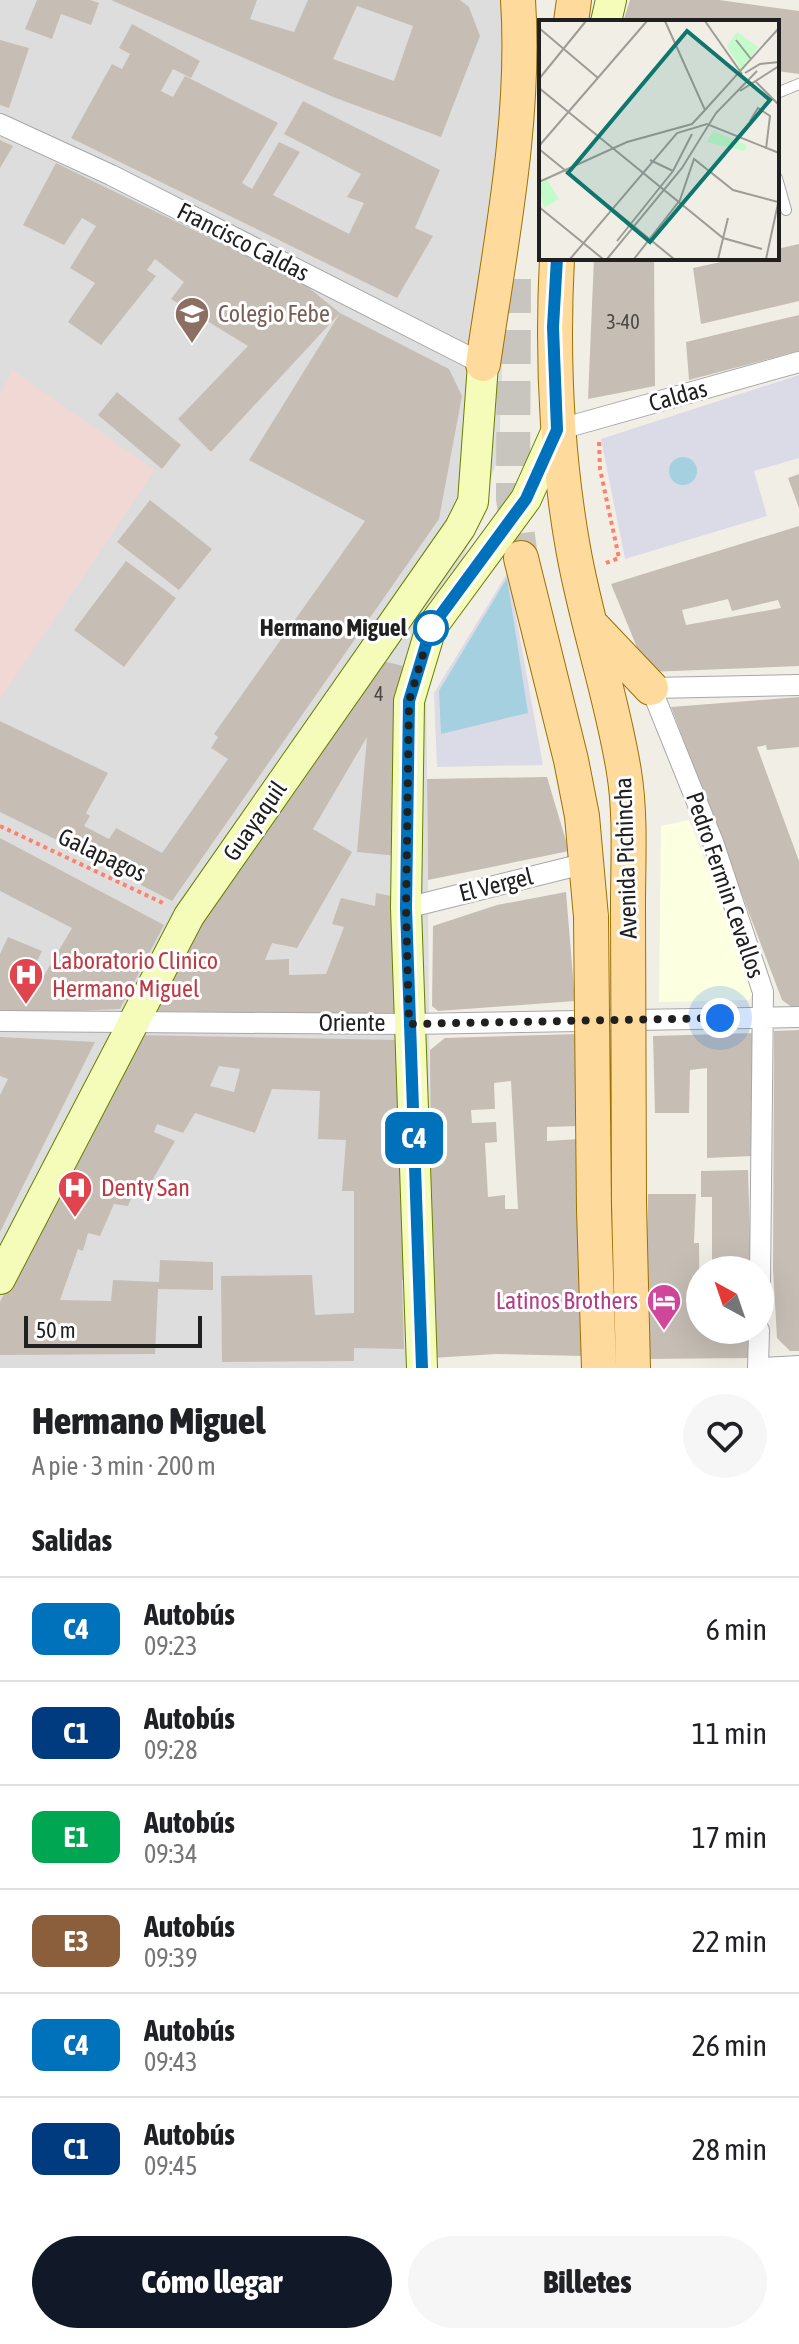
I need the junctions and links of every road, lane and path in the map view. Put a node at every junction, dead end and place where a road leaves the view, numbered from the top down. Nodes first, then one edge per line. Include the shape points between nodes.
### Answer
1 (518, 0) edge
2 (574, 0) edge
3 (611, 0) edge
4 (571, 20) edge
5 (606, 20) edge
6 (799, 84) edge
7 (779, 92) edge
8 (515, 100) junction
9 (0, 124) edge
10 (779, 185) edge
11 (786, 210) dead end
12 (557, 260) edge
13 (514, 279) tunnel mouth
14 (799, 362) edge
15 (483, 364) junction
16 (557, 430) junction
17 (606, 434) dead end
18 (521, 558) tunnel mouth
19 (578, 574) junction
20 (591, 624) junction
21 (799, 685) edge
22 (651, 688) junction
23 (0, 826) edge
24 (587, 863) junction
25 (406, 908) junction
26 (189, 916) junction
27 (764, 1017) junction
28 (799, 1017) edge
29 (0, 1021) edge
30 (133, 1021) junction
31 (409, 1024) junction
32 (760, 1256) edge
33 (0, 1279) edge
34 (759, 1344) edge
35 (799, 1366) edge
36 (422, 1368) edge
37 (599, 1368) edge
38 (633, 1368) edge
39 (759, 1368) edge

1 - 8 main road
2 - 4 main road
3 - 5 street
6 - 7 lane
8 - 13 main road
8 - 15 main road via 508,194
9 - 15 street, Francisco Caldas
10 - 11 lane
12 - 16 main road, Avenida Pichincha
14 - 16 street, Caldas
15 - 26 street, Guayaquil via 473,502 460,528
16 - 19 main road, Avenida Pichincha
16 - 25 street via 526,499 431,628 409,701
17 - 19 path via 597,447 619,558
18 - 24 main road, Avenida Pichincha via 571,760
19 - 20 main road, Avenida Pichincha
20 - 22 main road
20 - 38 main road, Avenida Pichincha, bridge via 625,775
21 - 22 street
22 - 27 street, Pedro Fermin Cevallos via 713,842 763,992
23 - 26 path, Galapagos
24 - 25 street, El Vergel
24 - 37 main road, Avenida Pichincha, bridge
25 - 31 street
26 - 30 street, Guayaquil
27 - 28 street, Oriente
27 - 31 street, Oriente
27 - 32 street, Pedro Fermin Cevallos
29 - 30 street, Oriente
30 - 31 street, Oriente
30 - 33 street, Guayaquil
31 - 36 street
34 - 39 street
35 - 39 street

